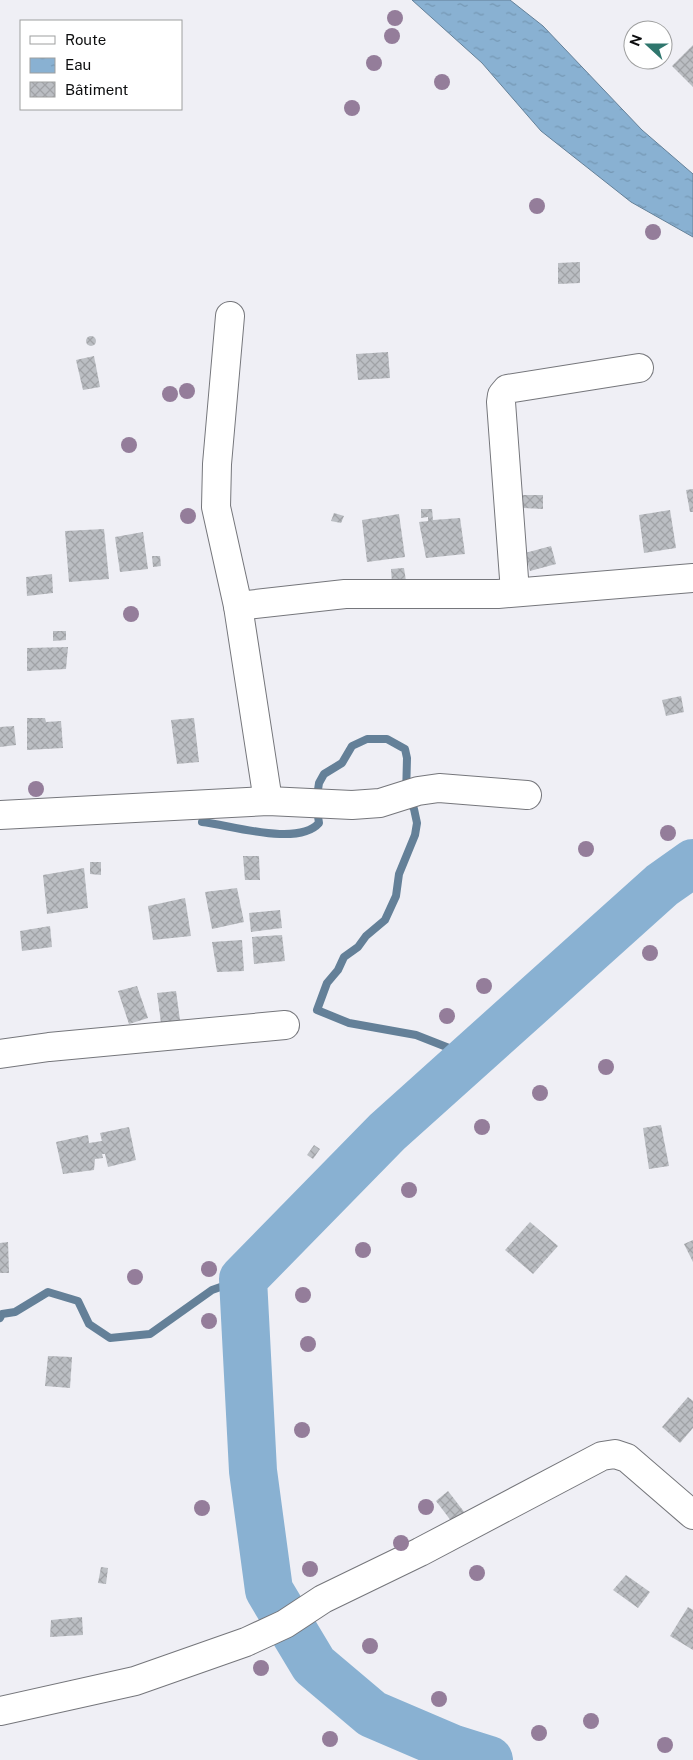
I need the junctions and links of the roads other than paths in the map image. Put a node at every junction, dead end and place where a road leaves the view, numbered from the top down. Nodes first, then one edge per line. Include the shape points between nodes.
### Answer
1 (230, 316) dead end
2 (639, 368) dead end
3 (693, 578) edge
4 (515, 592) junction
5 (238, 606) junction
6 (526, 795) dead end
7 (268, 801) junction
8 (0, 815) edge
9 (285, 1024) dead end
10 (0, 1054) edge
11 (693, 1515) edge
12 (0, 1711) edge

1 - 5 street via 216,508
2 - 4 street via 507,389 502,395
3 - 4 street
4 - 5 street via 345,594
5 - 7 street
6 - 7 street via 439,788 380,803
7 - 8 street
9 - 10 street
11 - 12 street via 627,1458 615,1454 602,1456 246,1642 135,1681

